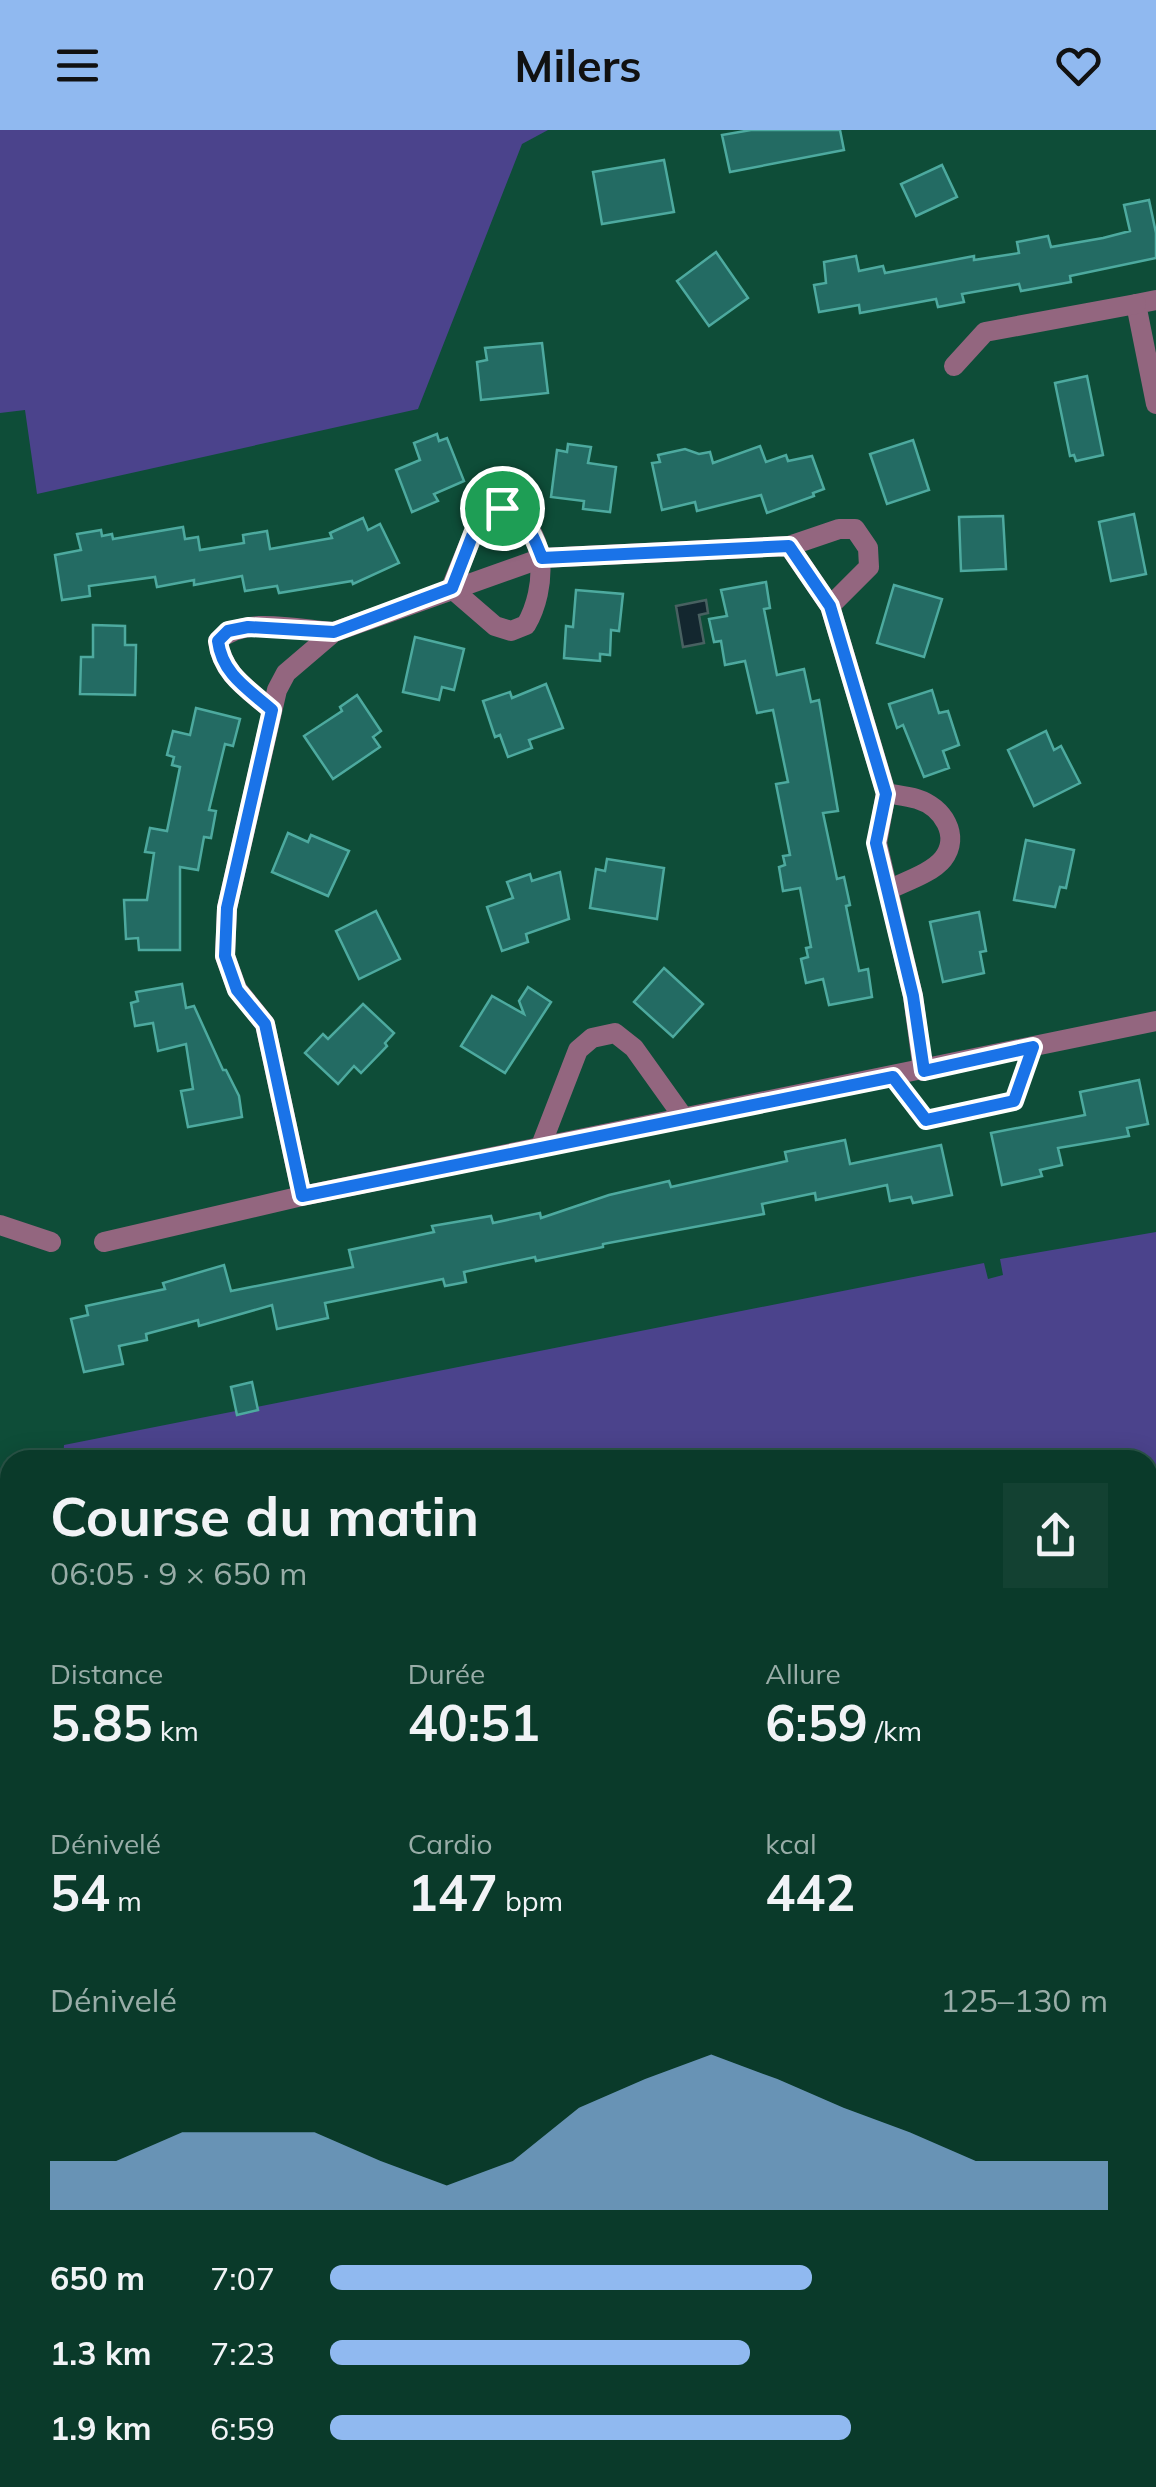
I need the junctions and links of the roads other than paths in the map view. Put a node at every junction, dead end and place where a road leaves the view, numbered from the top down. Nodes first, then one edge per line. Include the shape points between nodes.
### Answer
1 (1146, 302) edge
2 (954, 366) dead end
3 (1156, 404) edge
4 (789, 546) junction
5 (542, 558) junction
6 (452, 588) junction
7 (830, 606) junction
8 (334, 632) junction
9 (272, 710) junction
10 (886, 794) junction
11 (888, 890) junction
12 (1156, 1020) edge
13 (1033, 1047) junction
14 (924, 1071) junction
15 (893, 1077) junction
16 (684, 1118) junction
17 (540, 1148) junction
18 (302, 1196) junction
19 (0, 1225) edge
20 (51, 1242) dead end
21 (104, 1242) dead end

1 - 2 street via 985,332
1 - 3 street
4 - 5 street
4 - 7 street
4 - 7 street via 840,528 855,529 868,548 868,567
5 - 6 street
5 - 6 street via 534,612 511,631 495,626
5 - 6 street via 518,513 502,508 476,526
6 - 8 street
7 - 10 street
8 - 9 street via 286,674
8 - 9 street via 248,627 218,641 230,673
9 - 18 street via 227,908 225,956 237,990 265,1024
10 - 11 street via 876,843
10 - 11 street via 921,799 950,827 952,844 941,862
11 - 14 street
12 - 13 street
13 - 14 street
13 - 15 lane via 1014,1101 926,1120
14 - 15 street
15 - 16 street
16 - 17 street
16 - 17 street via 634,1048 614,1034 592,1038 578,1050
17 - 18 street
18 - 21 street
19 - 20 street

